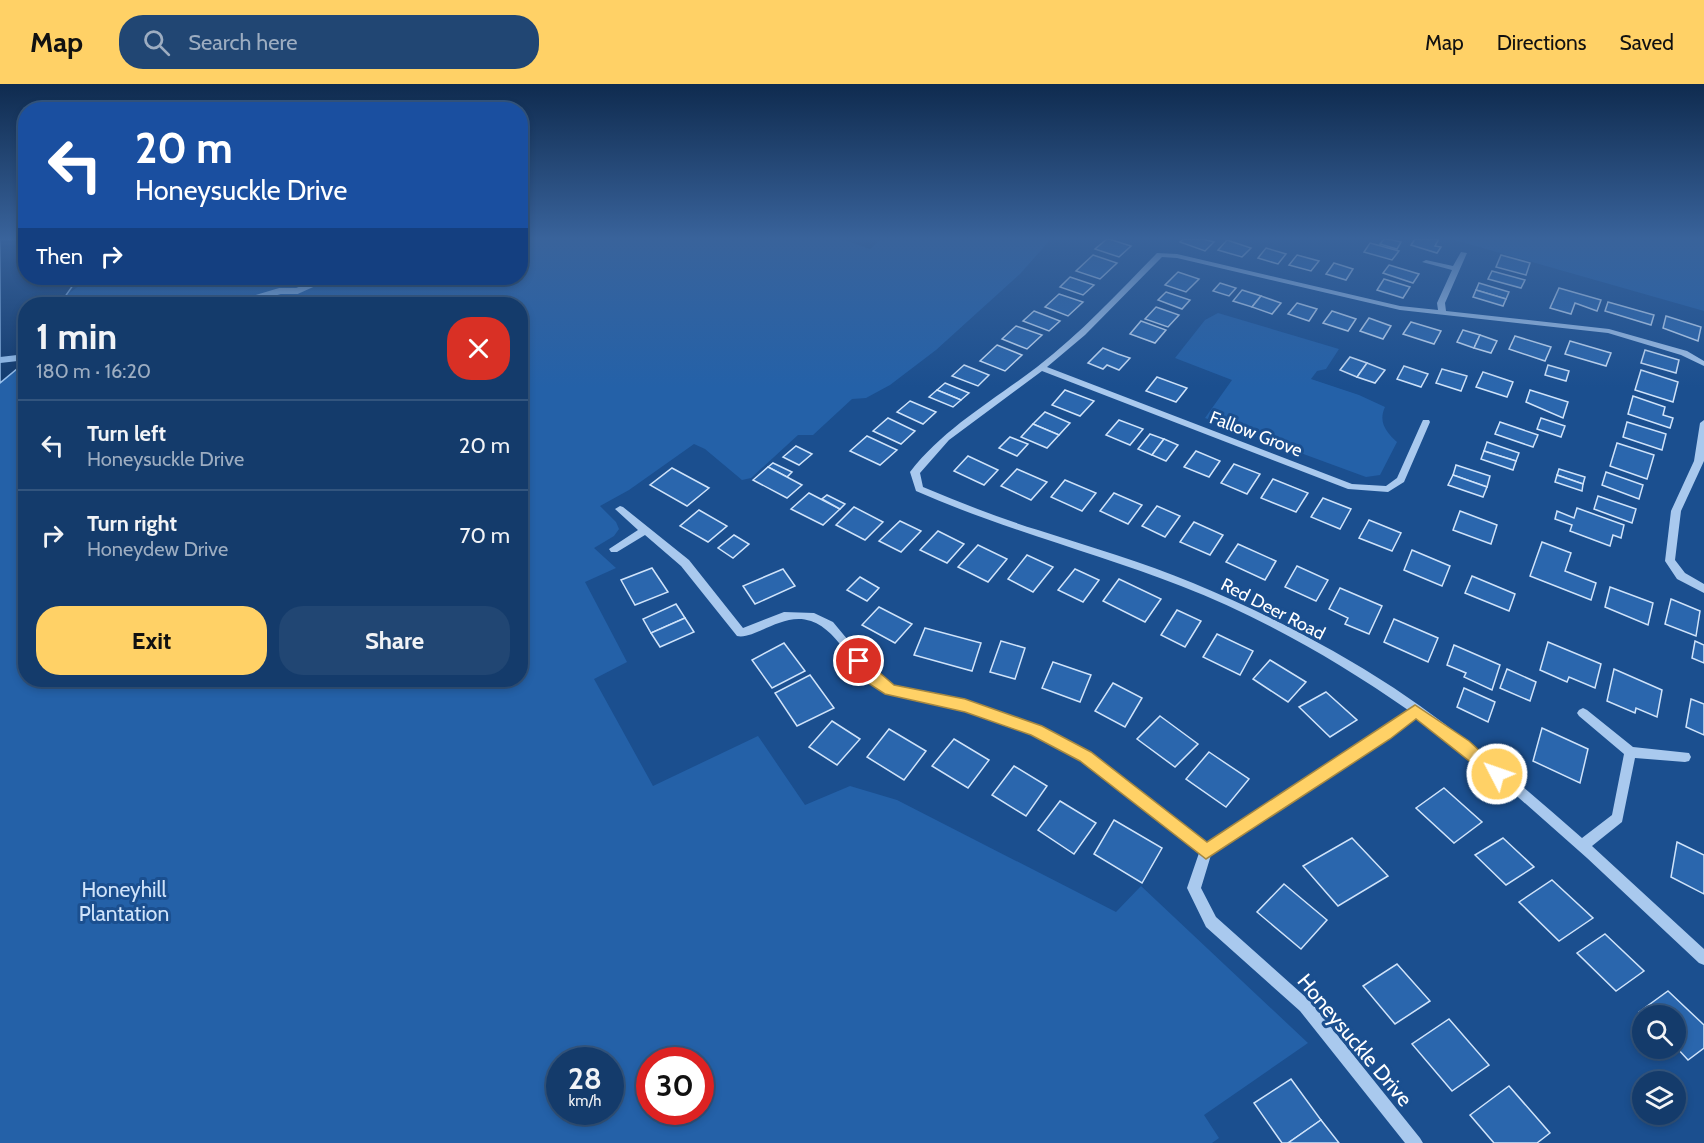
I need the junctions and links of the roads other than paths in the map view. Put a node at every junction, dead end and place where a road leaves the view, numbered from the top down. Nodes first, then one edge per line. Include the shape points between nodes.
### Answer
1 (1127, 288) edge
2 (1316, 288) edge
3 (1448, 288) edge
4 (1443, 314) junction
5 (1704, 364) edge
6 (1041, 368) junction
7 (1426, 422) dead end
8 (1704, 423) edge
9 (620, 509) dead end
10 (645, 530) junction
11 (614, 549) dead end
12 (1704, 589) edge
13 (1415, 711) junction
14 (1583, 713) dead end
15 (1630, 752) junction
16 (1685, 757) dead end
17 (1581, 847) junction
18 (1206, 851) junction
19 (1704, 958) edge
20 (1415, 1143) edge

1 - 6 street
2 - 4 street
3 - 4 street
4 - 5 street via 1609,331 1684,353
6 - 7 street, Fallow Grove via 1351,487 1388,489 1401,480
6 - 13 street, Red Deer Road via 946,438 915,472 919,489 961,508 1139,565 1224,600 1320,651
8 - 12 street via 1699,461 1676,511 1670,561 1681,576
9 - 10 street
10 - 11 street
10 - 18 street via 685,563 741,633 784,616 810,616 829,626 873,678 890,690 965,706 1037,730 1085,756
13 - 17 street, Red Deer Road via 1464,746
13 - 18 street via 1385,735
14 - 15 street
15 - 16 street
15 - 17 street via 1618,818
17 - 19 street, Red Deer Road
18 - 20 street, Honeysuckle Drive via 1194,888 1211,922 1305,1006

